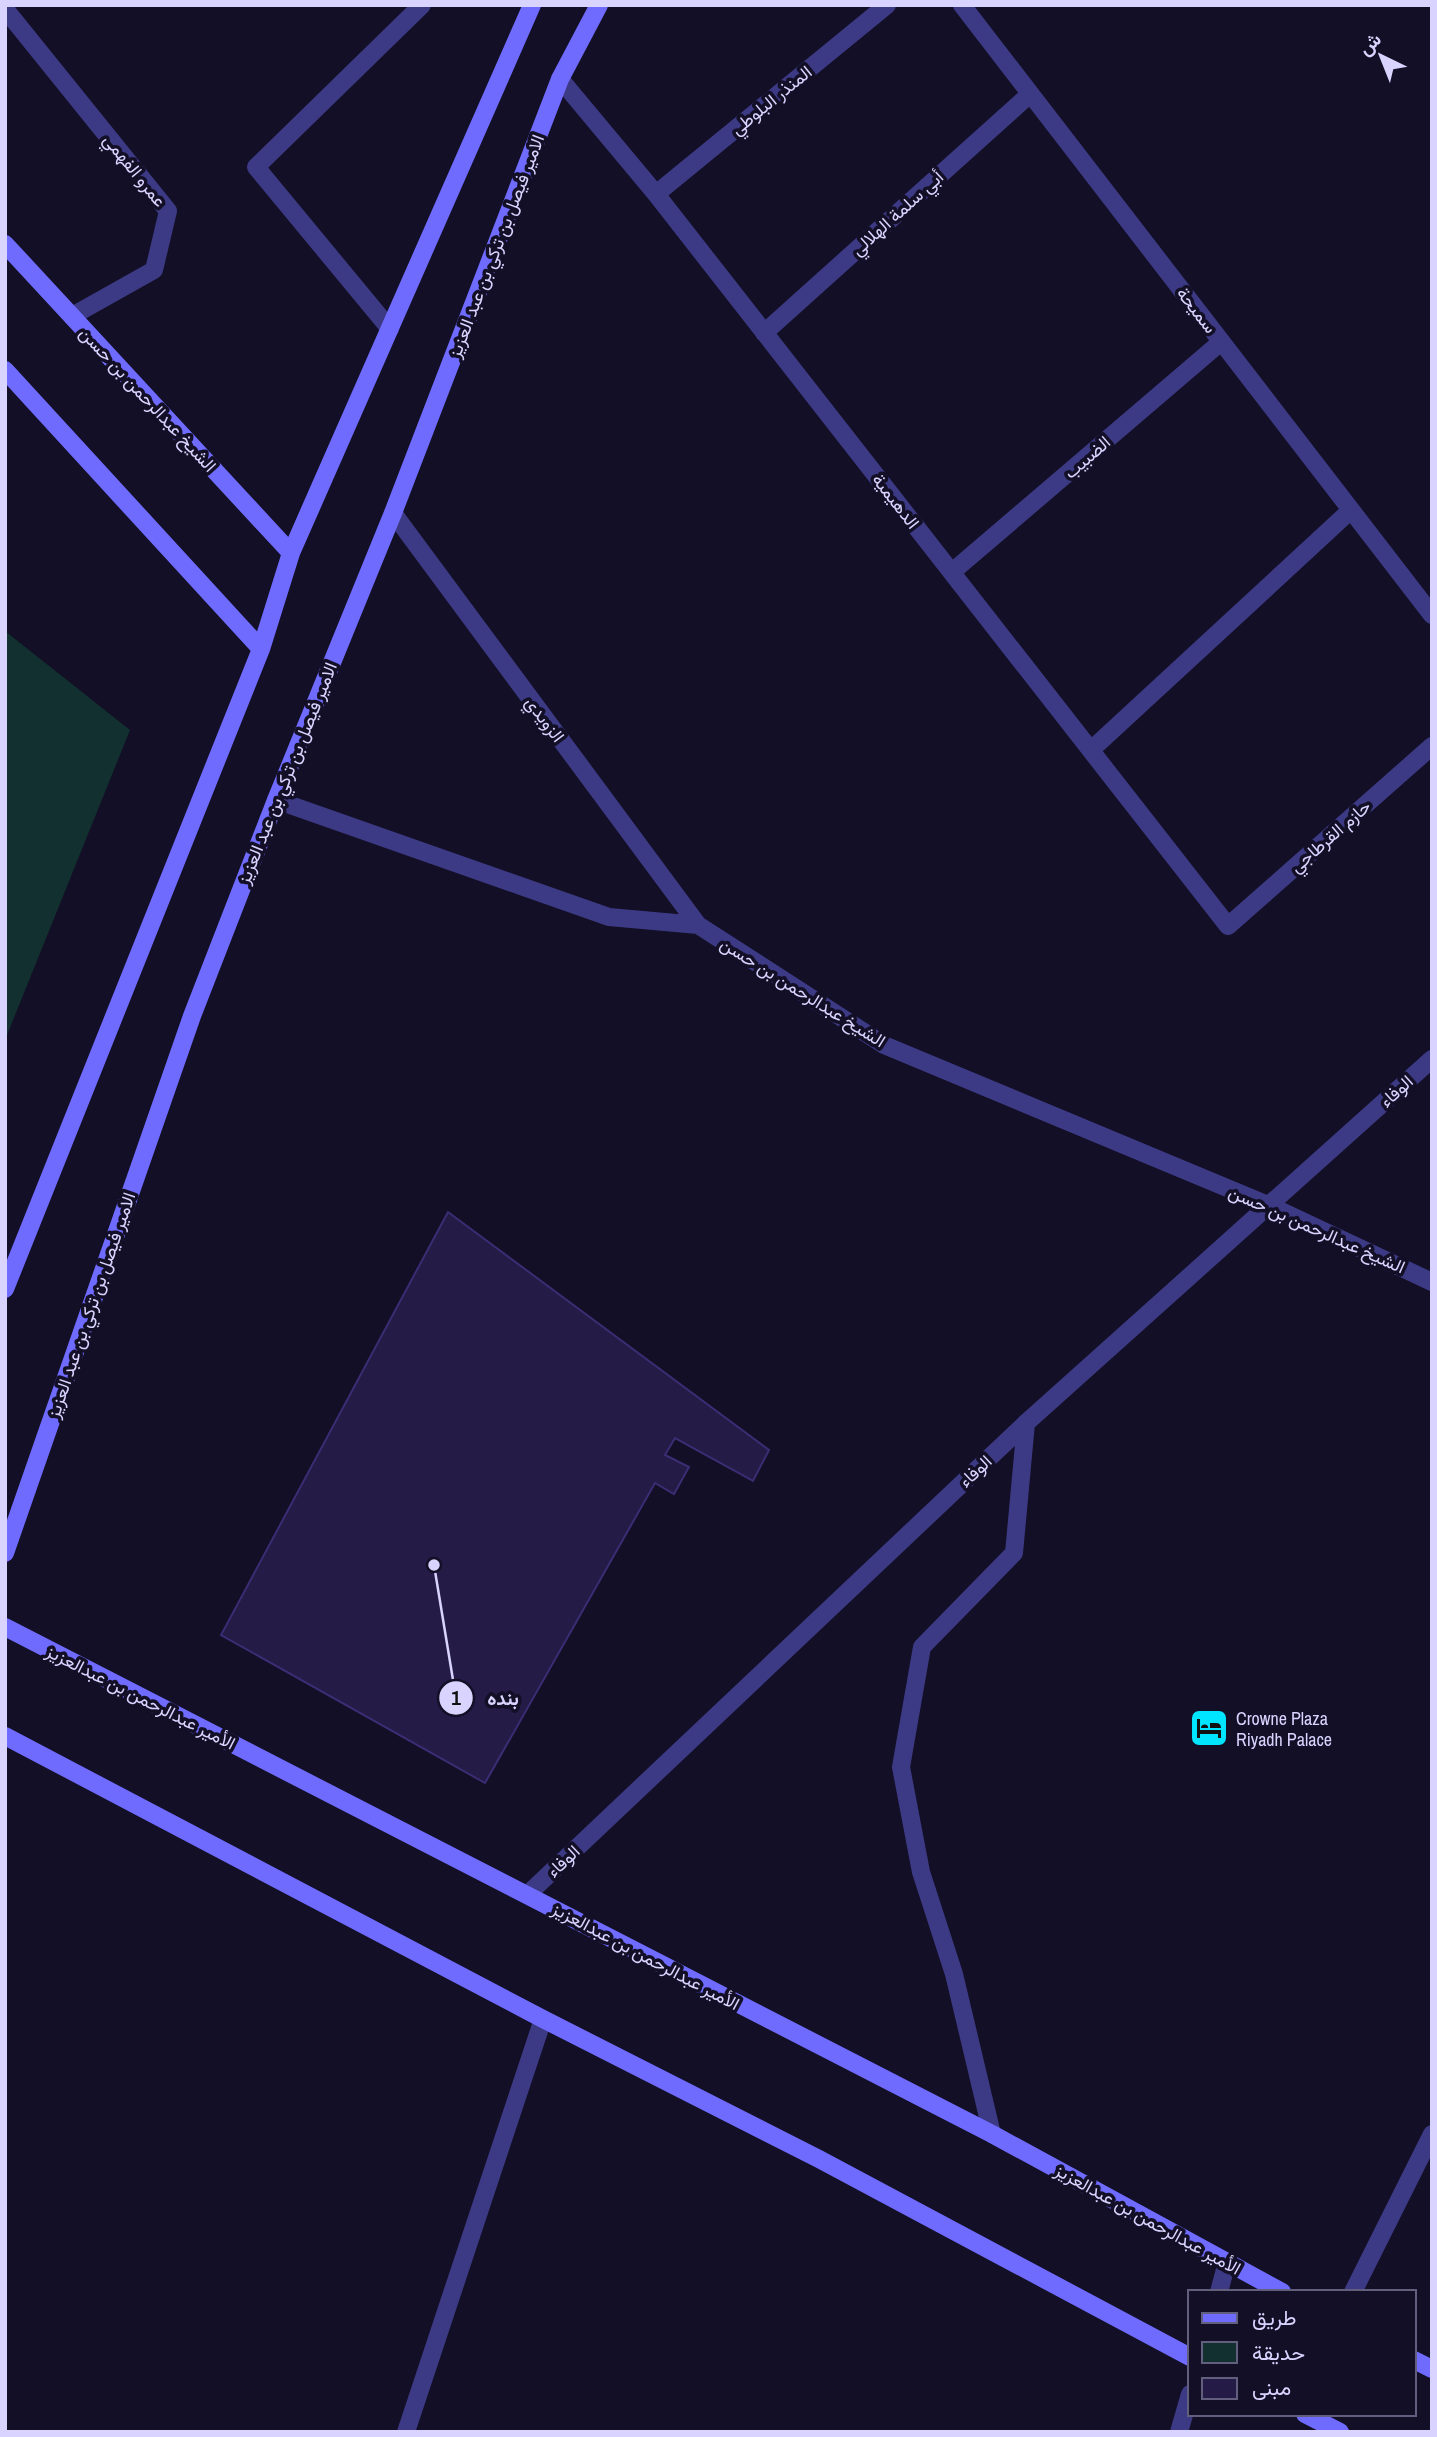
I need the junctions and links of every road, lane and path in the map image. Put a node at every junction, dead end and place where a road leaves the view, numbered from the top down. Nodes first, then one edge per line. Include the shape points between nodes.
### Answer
1 (422, 5) edge
2 (532, 5) edge
3 (599, 5) edge
4 (887, 5) edge
5 (962, 5) edge
6 (5, 9) edge
7 (560, 79) junction
8 (1030, 94) junction
9 (656, 194) junction
10 (5, 244) edge
11 (72, 316) junction
12 (390, 329) junction
13 (764, 333) junction
14 (1222, 342) junction
15 (6, 372) edge
16 (1351, 510) junction
17 (393, 513) junction
18 (291, 553) junction
19 (952, 572) junction
20 (1432, 615) edge
21 (261, 649) junction
22 (1432, 746) edge
23 (1091, 750) junction
24 (276, 800) junction
25 (698, 925) junction
26 (1228, 926) joint
27 (1432, 1059) edge
28 (1268, 1205) junction
29 (1432, 1282) edge
30 (5, 1289) edge
31 (1026, 1423) junction
32 (5, 1553) edge
33 (5, 1627) edge
34 (5, 1736) edge
35 (528, 1894) junction
36 (543, 2019) junction
37 (992, 2134) junction
38 (1432, 2134) edge
39 (1227, 2263) junction
40 (1220, 2290) edge
41 (1278, 2290) edge
42 (1354, 2290) edge
43 (1188, 2356) edge
44 (1416, 2361) edge
45 (1432, 2369) edge
46 (1188, 2401) edge
47 (1309, 2416) edge
48 (406, 2432) edge
49 (1179, 2432) edge
50 (1340, 2432) edge

1 - 12 street via 256,167
2 - 12 street
3 - 7 street, الامير فيصل بن تركي بن عبد العزيز
4 - 9 street, المنذر البلوطي
5 - 8 street, سميحة
6 - 11 street, عمرو الفهمي via 168,211 154,270
7 - 9 street, الدهيمية
7 - 17 street, الامير فيصل بن تركي بن عبد العزيز
8 - 13 street, أبي سلمة الهلالي
8 - 14 street, سميحة
9 - 13 street, الدهيمية
10 - 11 street, الشيخ عبدالرحمن بن حسن
11 - 18 street, الشيخ عبدالرحمن بن حسن
12 - 18 street
13 - 19 street, الدهيمية
14 - 16 street, سميحة
14 - 19 street, الضبيب
15 - 21 street
16 - 20 street, سميحة
16 - 23 street
17 - 24 street, الامير فيصل بن تركي بن عبد العزيز
17 - 25 street, الزويدي
18 - 21 street
19 - 23 street, الدهيمية
21 - 30 street
22 - 26 street, حازم القرطاجي
23 - 26 street, الدهيمية
24 - 25 street, الشيخ عبدالرحمن بن حسن via 609,917
24 - 32 street, الامير فيصل بن تركي بن عبد العزيز via 192,1016
25 - 28 street, الشيخ عبدالرحمن بن حسن via 884,1045
27 - 28 street, الوفاء
28 - 29 street, الشيخ عبدالرحمن بن حسن
28 - 31 street, الوفاء
31 - 35 street, الوفاء
31 - 37 street via 1014,1553 922,1647 901,1767 921,1872 954,1974
33 - 35 street, الأمير عبدالرحمن بن عبدالعزيز
34 - 36 street
35 - 37 street, الأمير عبدالرحمن بن عبدالعزيز
36 - 43 street
36 - 48 street
37 - 39 street, الأمير عبدالرحمن بن عبدالعزيز
38 - 42 street
39 - 40 street
39 - 41 street, الأمير عبدالرحمن بن عبدالعزيز
44 - 45 street
46 - 49 street
47 - 50 street

